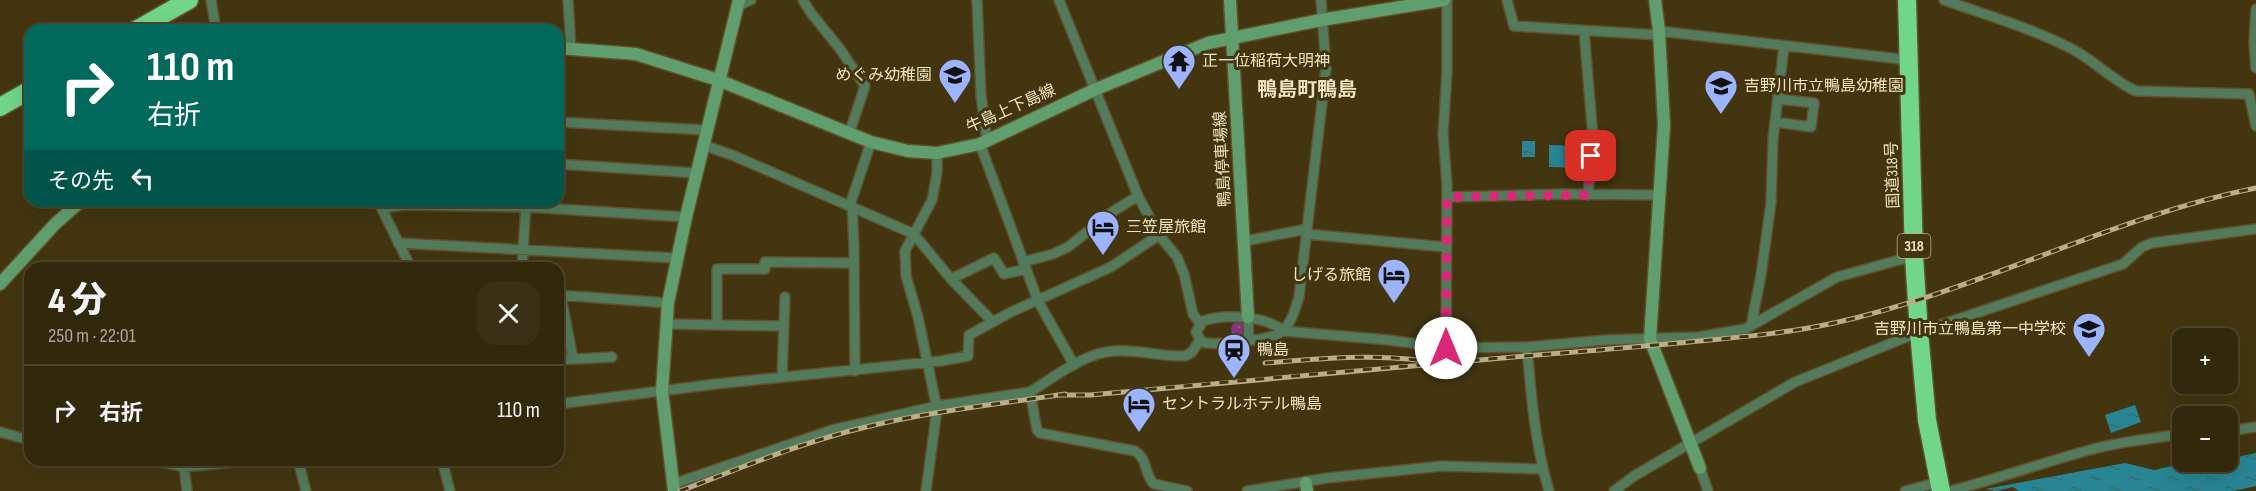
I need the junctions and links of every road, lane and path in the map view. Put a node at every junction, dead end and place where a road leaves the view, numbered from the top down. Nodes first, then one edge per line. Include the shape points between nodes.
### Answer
1 (189, 0) edge
2 (211, 0) edge
3 (568, 0) edge
4 (751, 0) edge
5 (803, 0) edge
6 (977, 0) edge
7 (1059, 0) edge
8 (1230, 0) edge
9 (1321, 0) edge
10 (1446, 0) edge
11 (1507, 0) edge
12 (1654, 0) edge
13 (1907, 0) edge
14 (1944, 0) edge
15 (738, 3) edge
16 (2256, 9) edge
17 (1322, 20) junction
18 (147, 24) edge
19 (215, 24) edge
20 (1584, 31) junction
21 (1659, 33) junction
22 (1233, 38) junction
23 (2255, 43) edge
24 (1784, 46) junction
25 (564, 48) edge
26 (571, 49) junction
27 (1909, 60) junction
28 (2256, 68) edge
29 (718, 80) junction
30 (2256, 86) edge
31 (1094, 90) junction
32 (24, 93) edge
33 (2249, 94) junction
34 (1778, 99) junction
35 (0, 107) edge
36 (564, 122) edge
37 (1775, 123) junction
38 (2256, 126) edge
39 (706, 130) junction
40 (849, 134) junction
41 (871, 142) junction
42 (983, 142) junction
43 (703, 146) junction
44 (937, 153) junction
45 (564, 164) edge
46 (696, 173) junction
47 (1588, 195) junction
48 (1660, 195) junction
49 (1138, 196) junction
50 (1447, 197) junction
51 (851, 206) junction
52 (74, 207) edge
53 (381, 207) edge
54 (526, 207) edge
55 (563, 207) edge
56 (686, 217) junction
57 (2256, 230) edge
58 (1307, 231) junction
59 (914, 234) junction
60 (1159, 235) junction
61 (1245, 241) junction
62 (398, 243) junction
63 (1446, 247) junction
64 (523, 250) junction
65 (1914, 256) junction
66 (676, 258) junction
67 (408, 262) edge
68 (522, 262) edge
69 (854, 263) junction
70 (1025, 265) junction
71 (951, 279) junction
72 (0, 284) edge
73 (564, 295) edge
74 (785, 297) dead end
75 (1038, 301) junction
76 (668, 303) junction
77 (1248, 317) junction
78 (564, 318) edge
79 (992, 321) junction
80 (1200, 323) junction
81 (666, 324) junction
82 (717, 325) junction
83 (784, 326) junction
84 (1751, 326) junction
85 (1282, 331) junction
86 (1919, 332) junction
87 (1650, 339) junction
88 (1200, 340) junction
89 (1249, 341) junction
90 (1527, 347) junction
91 (1446, 348) junction
92 (612, 357) dead end
93 (573, 359) junction
94 (564, 360) edge
95 (926, 361) junction
96 (1074, 365) junction
97 (855, 371) junction
98 (782, 377) junction
99 (662, 391) junction
100 (1030, 392) junction
101 (564, 403) edge
102 (937, 406) junction
103 (2256, 427) edge
104 (2238, 430) edge
105 (0, 432) edge
106 (2172, 435) edge
107 (24, 438) edge
108 (1690, 444) junction
109 (180, 466) edge
110 (194, 466) edge
111 (300, 466) edge
112 (444, 466) edge
113 (184, 467) junction
114 (1700, 468) joint
115 (1542, 469) junction
116 (1306, 487) edge
117 (673, 488) edge
118 (1943, 488) edge
119 (187, 491) edge
120 (306, 491) edge
121 (450, 491) edge
122 (926, 491) edge
123 (1187, 491) edge
124 (1247, 491) edge
125 (1549, 491) edge
126 (1614, 491) edge
127 (1708, 491) edge
128 (1905, 491) edge

1 - 18 highway
2 - 19 street
3 - 26 street
4 - 15 street
5 - 40 street via 865,86
6 - 42 street
7 - 31 street
8 - 22 main road, 鴨島停車場線
9 - 17 street
10 - 17 main road, 牛島上下島線
10 - 50 street via 1443,134
11 - 20 street via 1514,26
12 - 21 main road
13 - 27 highway, 国道318号 / 318
14 - 33 street via 2007,20 2072,50 2136,91
15 - 29 main road
16 - 23 street
17 - 22 main road, 牛島上下島線
17 - 58 street via 1326,69
20 - 21 street
20 - 47 street via 1593,137
21 - 24 street
21 - 48 main road via 1664,125
22 - 31 main road, 牛島上下島線 via 1208,44
22 - 61 main road, 鴨島停車場線
23 - 28 street
24 - 27 street
24 - 34 street
25 - 26 main road, 牛島上下島線
26 - 29 main road, 牛島上下島線 via 636,54
27 - 65 highway, 国道318号 / 318
29 - 39 main road
29 - 40 main road, 牛島上下島線
30 - 33 street
31 - 42 main road, 牛島上下島線
31 - 49 street
32 - 35 highway
33 - 38 street
34 - 37 street
34 - 37 street via 1814,104 1811,127
36 - 39 street
37 - 84 street via 1771,203
39 - 43 main road
40 - 41 main road, 牛島上下島線
41 - 44 main road, 牛島上下島線
41 - 51 street
42 - 44 main road, 牛島上下島線
42 - 70 street
43 - 46 main road
43 - 51 street
44 - 59 street via 932,200
45 - 46 street
46 - 56 main road
47 - 48 street
47 - 50 street
48 - 87 main road
49 - 60 street
49 - 70 street via 1068,247
50 - 63 street
51 - 59 street
51 - 69 street
52 - 72 main road
53 - 62 street
54 - 64 street
55 - 56 street
56 - 66 main road
57 - 86 street via 2152,243 2123,264
58 - 61 street
58 - 63 street
58 - 85 street via 1299,297 1291,320
59 - 71 street
59 - 95 street via 905,251 906,276
60 - 75 street via 1111,267
60 - 80 street via 1177,256 1193,314
61 - 77 main road, 鴨島停車場線
62 - 64 street
62 - 67 street
63 - 91 street
64 - 66 street
64 - 68 street
65 - 84 street via 1837,277
65 - 86 highway, 国道318号 / 318
66 - 76 main road
69 - 82 street via 765,262 765,270 717,269
69 - 97 street
70 - 71 street via 1004,274 994,258
70 - 75 street
71 - 79 street
73 - 76 street
74 - 83 street
75 - 79 street
75 - 96 street
76 - 81 main road
77 - 80 street
77 - 85 street
77 - 89 street
78 - 93 street
79 - 95 street via 969,335 968,356
80 - 88 street via 1196,332
81 - 82 street
81 - 99 main road
82 - 83 street
83 - 98 street
84 - 87 street via 1698,337
85 - 89 street
85 - 91 street
86 - 108 street via 1795,382
86 - 118 highway, 国道318号 / 318 via 1927,420
87 - 90 street
87 - 108 main road
88 - 89 street via 1209,344
88 - 96 street via 1185,356 1113,351
90 - 91 street
90 - 115 street
92 - 93 street
93 - 94 street
95 - 97 street
95 - 102 street
96 - 100 street
97 - 98 street
98 - 99 street
99 - 101 street
99 - 117 main road
100 - 102 street
100 - 123 street via 1040,433 1135,451 1143,457 1150,481
102 - 117 street via 832,430
102 - 122 street
103 - 104 street
105 - 107 street
106 - 118 street via 2101,447 1993,480
108 - 114 main road
108 - 126 street
109 - 113 street
110 - 113 street
111 - 120 street
112 - 121 street
113 - 119 street
114 - 127 street
115 - 116 street via 1442,466 1326,478
115 - 125 street
116 - 124 street
118 - 128 street

